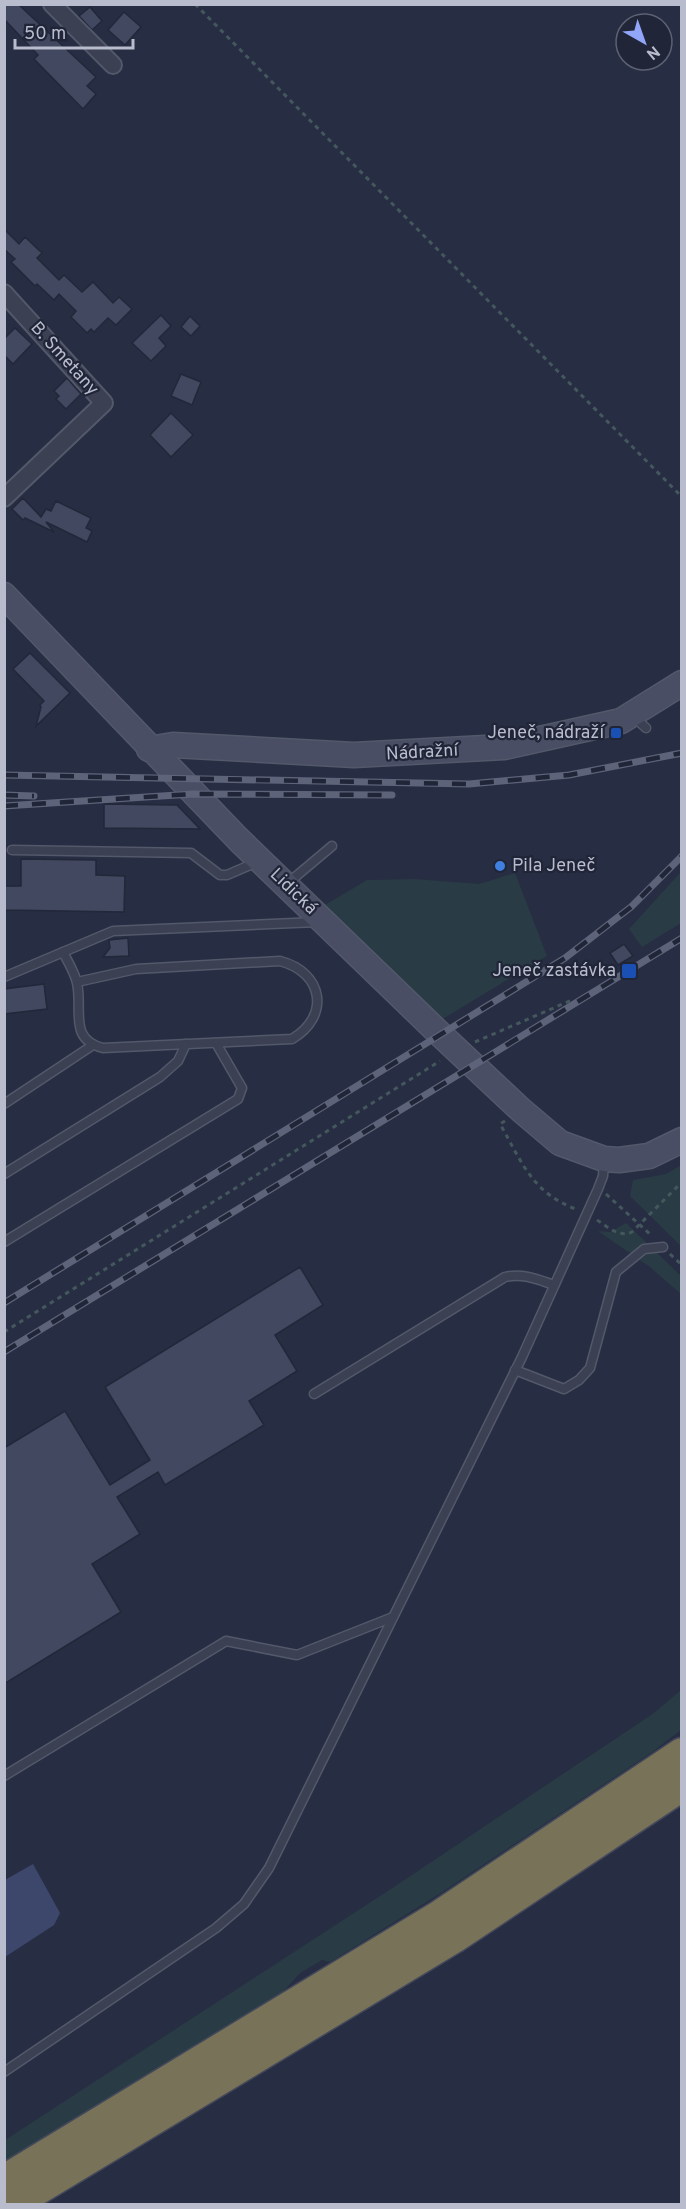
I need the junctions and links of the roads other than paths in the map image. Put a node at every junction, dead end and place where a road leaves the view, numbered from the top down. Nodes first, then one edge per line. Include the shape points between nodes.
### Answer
1 (52, 4) edge
2 (113, 65) dead end
3 (4, 294) edge
4 (4, 498) edge
5 (4, 595) edge
6 (681, 683) edge
7 (149, 749) junction
8 (332, 846) dead end
9 (12, 850) dead end
10 (260, 861) junction
11 (285, 885) junction
12 (324, 922) junction
13 (63, 952) junction
14 (4, 976) edge
15 (77, 982) junction
16 (216, 1043) junction
17 (186, 1044) junction
18 (93, 1046) junction
19 (4, 1104) edge
20 (681, 1140) edge
21 (604, 1160) junction
22 (4, 1174) edge
23 (4, 1242) edge
24 (663, 1247) dead end
25 (555, 1285) junction
26 (515, 1370) junction
27 (314, 1394) dead end
28 (393, 1617) junction
29 (681, 1753) edge
30 (4, 1776) edge
31 (681, 1786) edge
32 (4, 2072) edge
33 (4, 2180) edge
34 (14, 2205) edge

1 - 2 street
3 - 4 street, B. Smetany via 104,402
5 - 7 street, Lidická
6 - 7 street, Nádražní via 639,722 526,743 437,753 354,755 173,745
7 - 10 street, Lidická
8 - 11 lane
9 - 10 lane via 191,854 220,875
10 - 11 street, Lidická
11 - 12 street, Lidická
12 - 13 lane via 113,931
12 - 21 street, Lidická via 521,1110 560,1143
13 - 14 lane
13 - 15 lane
15 - 16 lane via 136,969 280,961 293,964 313,982 318,998 315,1016 304,1032 292,1039
15 - 18 lane via 80,1032
16 - 17 lane
16 - 23 lane via 242,1088 238,1099
17 - 18 lane
17 - 22 lane via 178,1061 160,1077
18 - 19 lane
20 - 21 street via 649,1156
21 - 25 lane via 603,1176
24 - 26 lane via 644,1249 616,1272 590,1368 579,1380 564,1389
25 - 26 lane
25 - 27 lane via 516,1274 505,1277
26 - 28 lane
28 - 30 lane via 297,1655 226,1641
28 - 32 lane via 269,1868 244,1904 216,1928
29 - 33 highway via 440,1915
31 - 34 highway via 454,1938

